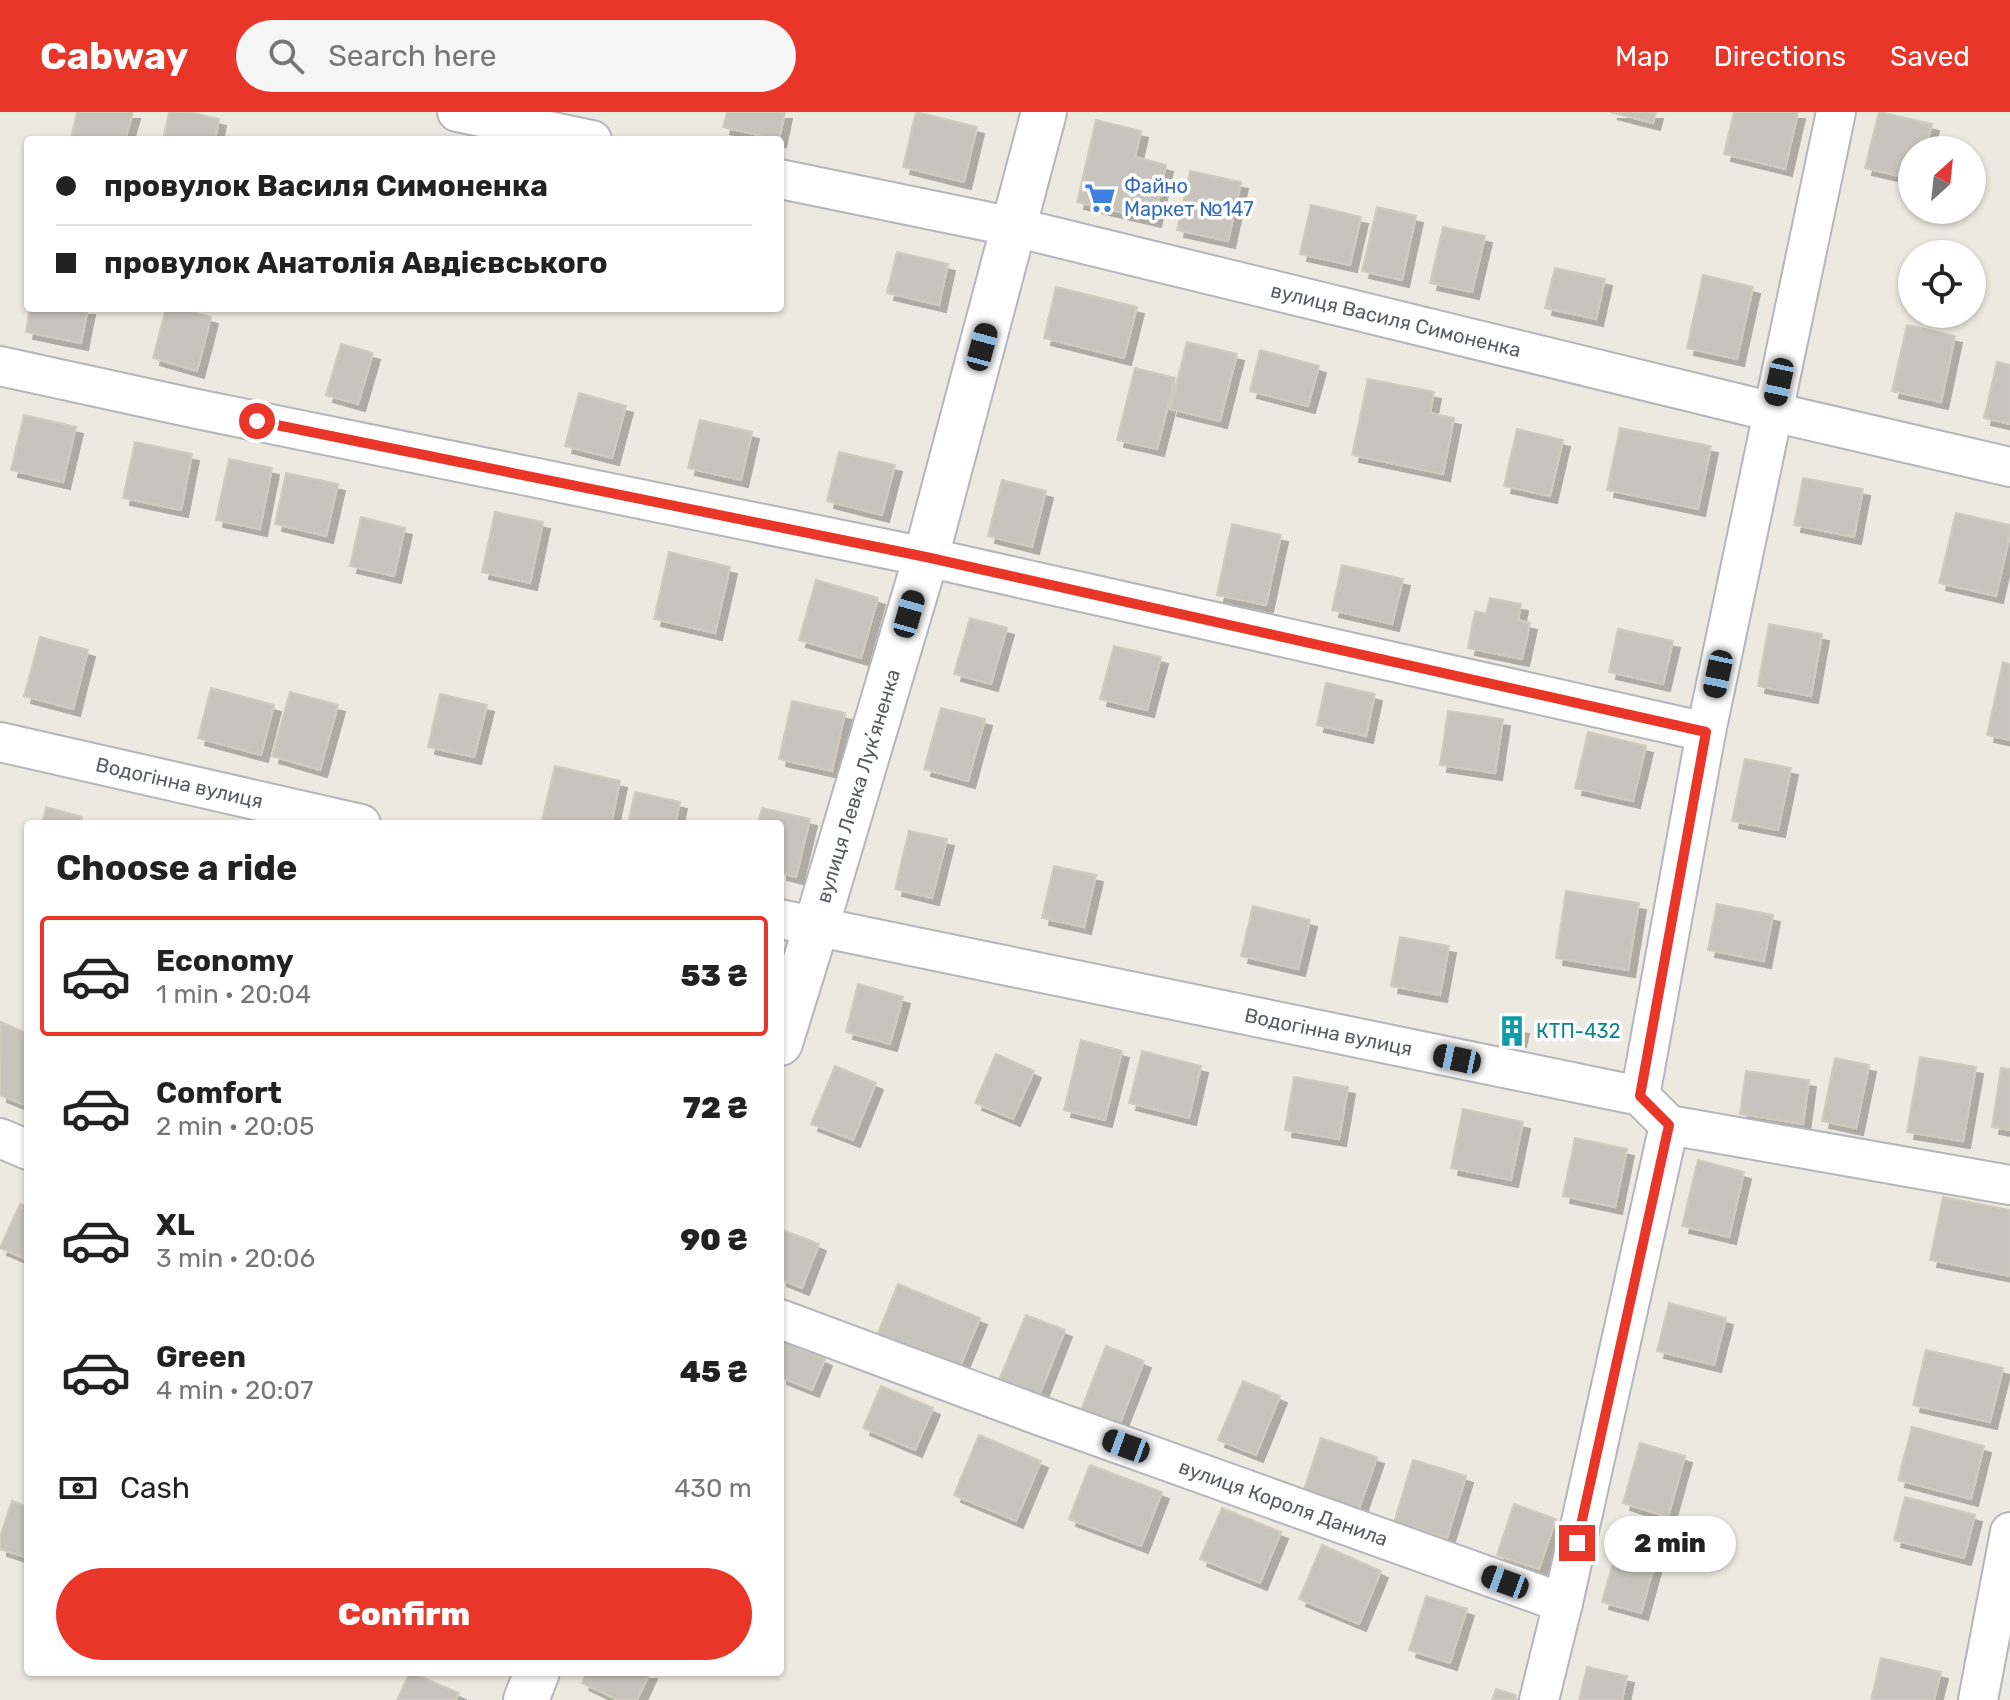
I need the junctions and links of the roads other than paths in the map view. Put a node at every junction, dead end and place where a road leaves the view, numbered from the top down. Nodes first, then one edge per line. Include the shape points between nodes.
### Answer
1 (457, 112) edge
2 (1044, 112) edge
3 (1836, 112) edge
4 (573, 136) edge
5 (784, 180) edge
6 (1014, 227) junction
7 (0, 366) edge
8 (1773, 412) junction
9 (2010, 467) edge
10 (926, 557) junction
11 (1706, 732) junction
12 (0, 742) edge
13 (343, 820) edge
14 (798, 923) edge
15 (784, 1016) edge
16 (1640, 1096) junction
17 (1669, 1125) junction
18 (0, 1138) edge
19 (24, 1148) edge
20 (2010, 1185) edge
21 (784, 1320) edge
22 (2010, 1532) edge
23 (1563, 1603) junction
24 (2002, 1623) edge
25 (535, 1676) edge
26 (526, 1700) edge
27 (1539, 1700) edge
28 (1978, 1700) edge

1 - 4 street
2 - 6 street, вулиця Левка Лукʼяненка
3 - 8 street
5 - 6 street, вулиця Василя Симоненка
6 - 8 street, вулиця Василя Симоненка
6 - 10 street, вулиця Левка Лукʼяненка
7 - 10 street
8 - 9 street, вулиця Василя Симоненка
8 - 11 street
10 - 11 street
10 - 14 street, вулиця Левка Лукʼяненка
11 - 16 street
12 - 13 street, Водогінна вулиця
14 - 15 street, вулиця Левка Лукʼяненка
14 - 16 street, Водогінна вулиця
16 - 17 street
17 - 20 street
17 - 23 street
18 - 19 street
21 - 23 street, вулиця Короля Данила
22 - 24 street
23 - 27 street
24 - 28 street
25 - 26 street

